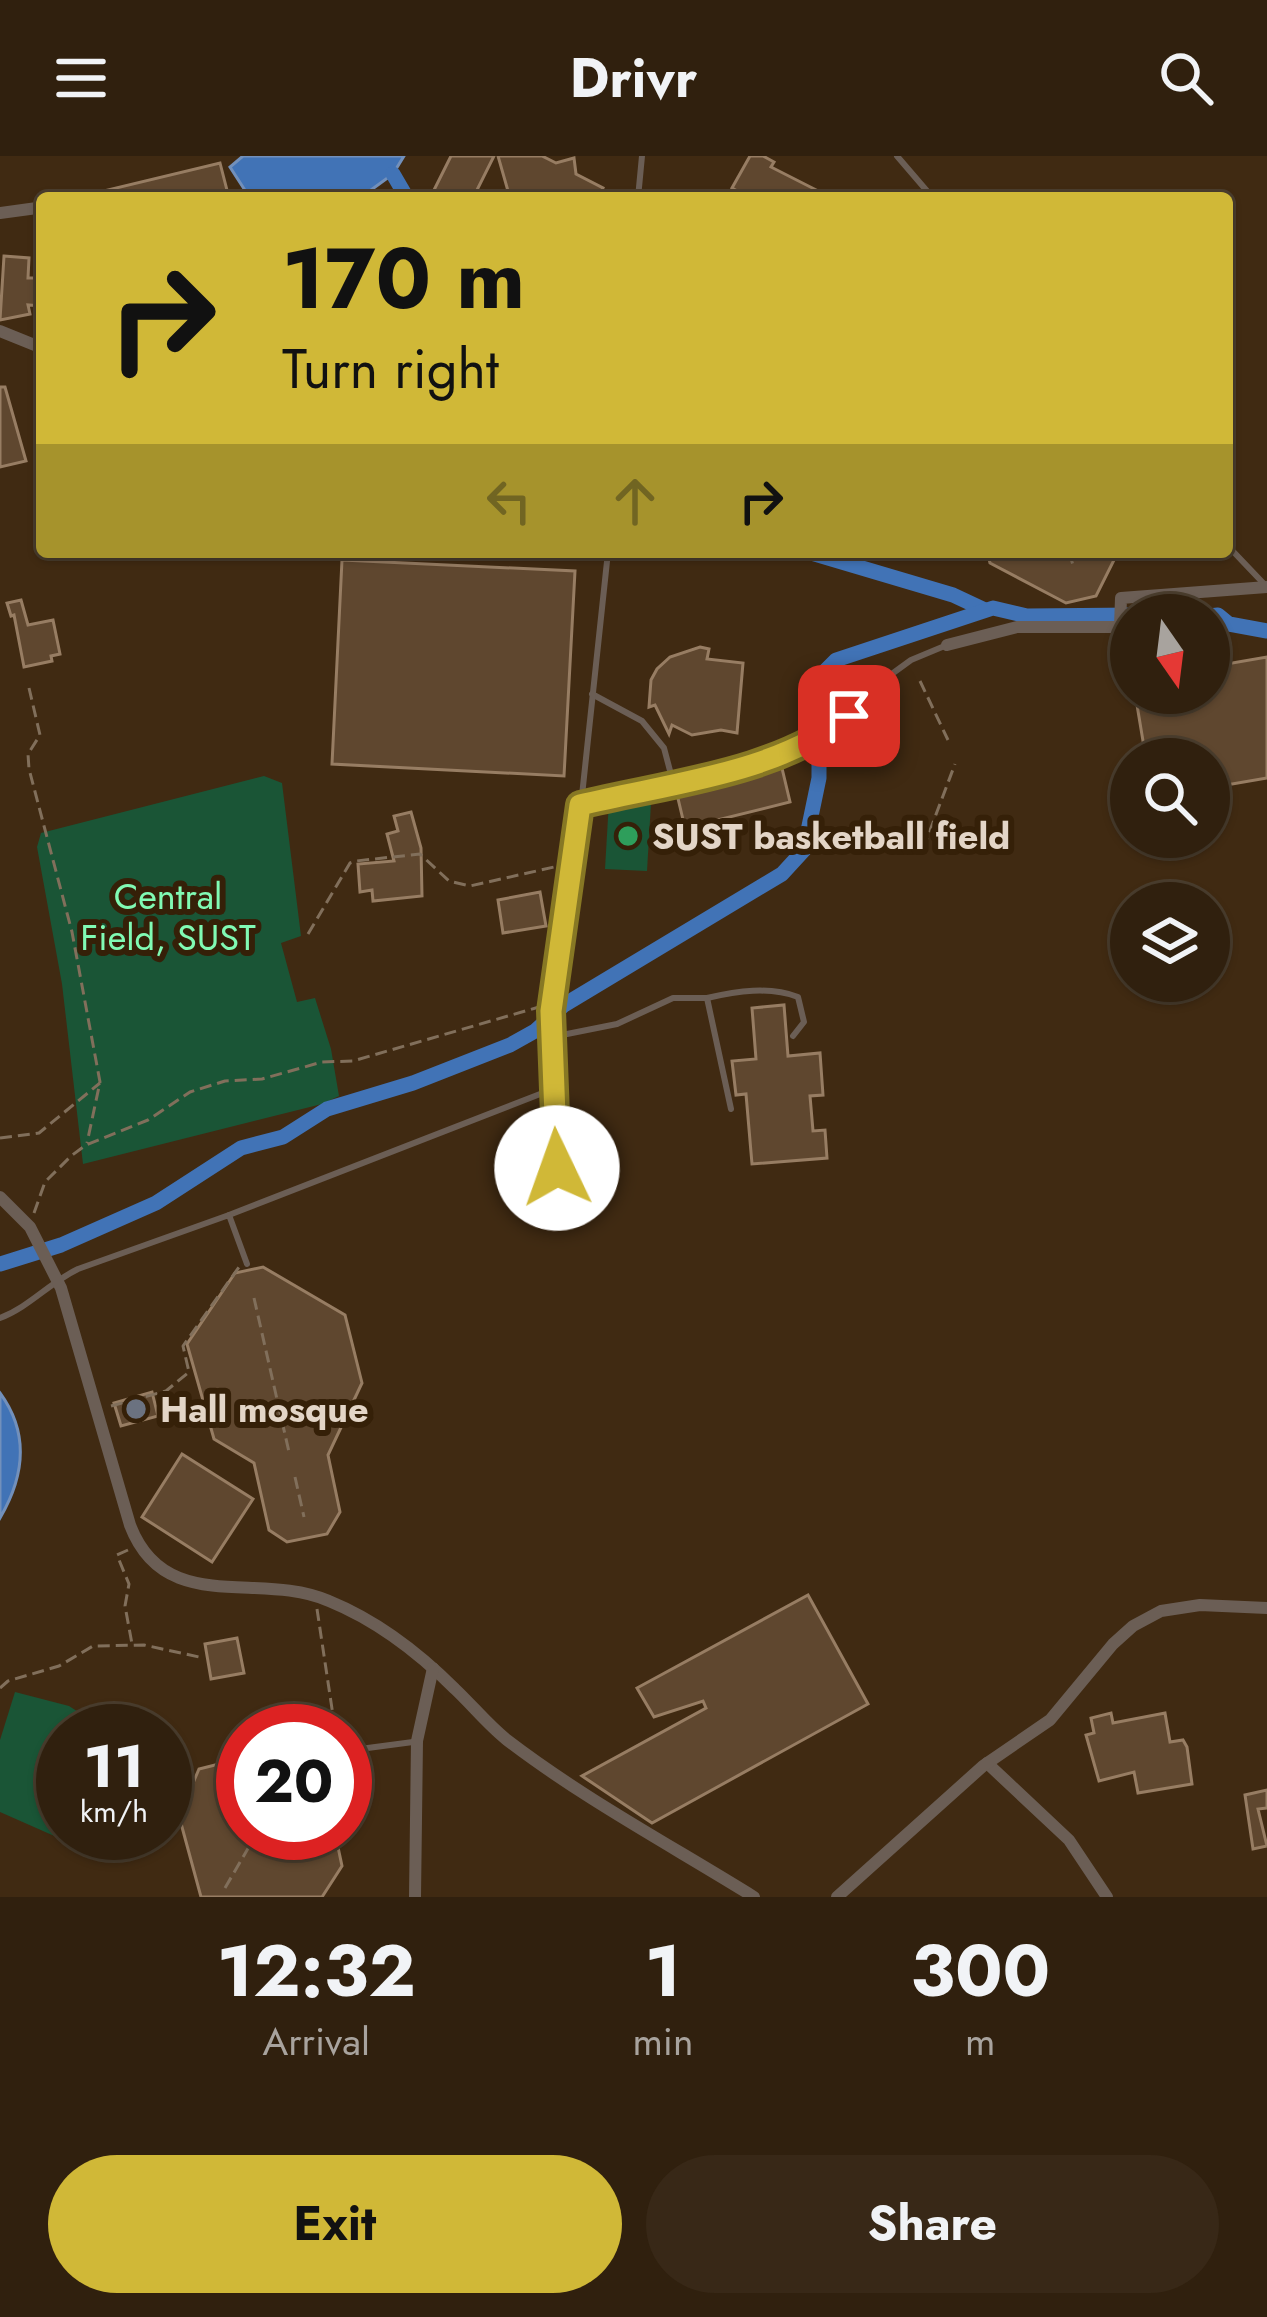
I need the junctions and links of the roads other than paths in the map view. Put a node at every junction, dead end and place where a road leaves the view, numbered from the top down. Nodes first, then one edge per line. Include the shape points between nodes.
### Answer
1 (642, 156) edge
2 (897, 156) edge
3 (639, 192) edge
4 (928, 192) edge
5 (36, 208) edge
6 (0, 213) edge
7 (0, 331) edge
8 (36, 346) edge
9 (1233, 551) edge
10 (607, 558) edge
11 (1267, 587) edge
12 (947, 645) joint
13 (592, 694) junction
14 (673, 782) junction
15 (580, 805) junction
16 (707, 998) junction
17 (793, 1036) dead end
18 (552, 1037) junction
19 (553, 1089) junction
20 (731, 1109) dead end
21 (557, 1168) dead end
22 (0, 1197) edge
23 (230, 1215) junction
24 (247, 1264) road end
25 (56, 1280) junction
26 (0, 1318) edge
27 (1267, 1608) edge
28 (433, 1668) junction
29 (417, 1741) junction
30 (372, 1747) edge
31 (987, 1763) junction
32 (416, 1897) edge
33 (754, 1897) edge
34 (837, 1897) edge
35 (1107, 1897) edge

1 - 3 lane
2 - 4 lane
5 - 6 street
7 - 8 street
9 - 11 lane
10 - 13 lane
11 - 12 street via 1121,598 1120,627 1018,627
12 - 14 lane via 878,684 822,737 782,756
13 - 14 lane via 642,722 664,748
13 - 15 lane
14 - 15 lane
15 - 18 lane
16 - 17 lane via 781,990 798,998 804,1022
16 - 18 lane via 673,998 617,1024
16 - 20 lane
18 - 19 lane
19 - 21 lane
19 - 23 lane
22 - 25 street via 30,1227
23 - 24 lane
23 - 25 lane
25 - 26 lane
25 - 28 street via 149,1560 180,1578 314,1595 379,1625
27 - 31 street via 1200,1605 1147,1618 1113,1644 1050,1720
28 - 29 street
28 - 33 street via 506,1740
29 - 30 lane
29 - 32 street
31 - 34 street
31 - 35 street via 1069,1840

